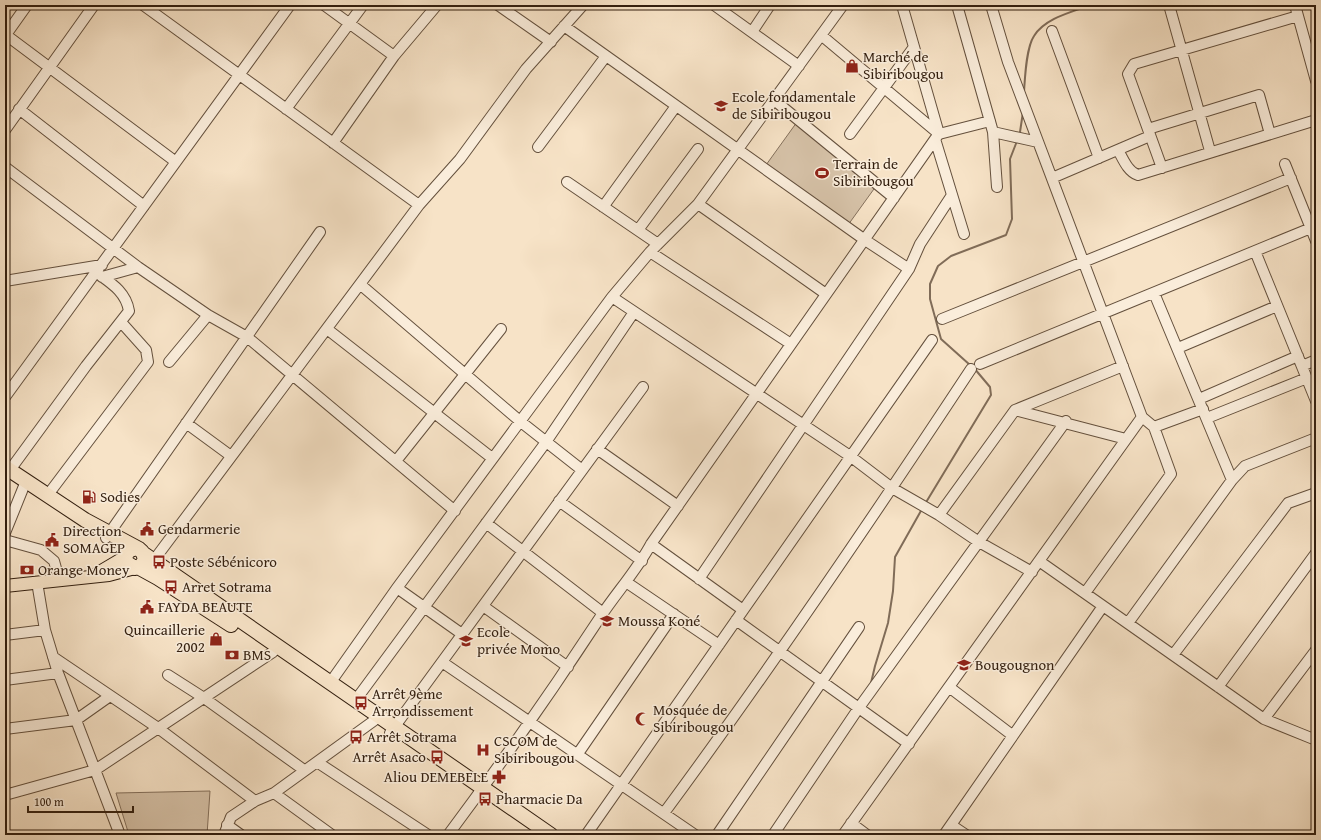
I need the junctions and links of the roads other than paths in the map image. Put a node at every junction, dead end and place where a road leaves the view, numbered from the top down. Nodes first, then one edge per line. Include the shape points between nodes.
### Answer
1 (27, 5) edge
2 (94, 5) edge
3 (143, 5) edge
4 (290, 5) edge
5 (324, 5) edge
6 (363, 5) edge
7 (437, 5) edge
8 (498, 5) edge
9 (582, 5) edge
10 (714, 5) edge
11 (770, 5) edge
12 (843, 5) edge
13 (902, 5) edge
14 (957, 5) edge
15 (991, 5) edge
16 (1169, 5) edge
17 (1295, 5) edge
18 (1298, 16) junction
19 (349, 23) junction
20 (564, 26) junction
21 (1052, 31) dead end
22 (752, 32) junction
23 (5, 35) edge
24 (821, 35) junction
25 (551, 42) junction
26 (914, 47) junction
27 (1181, 49) junction
28 (394, 56) junction
29 (606, 56) junction
30 (798, 66) junction
31 (49, 67) junction
32 (239, 75) junction
33 (1316, 80) edge
34 (883, 87) junction
35 (774, 100) junction
36 (676, 106) junction
37 (20, 109) junction
38 (286, 109) junction
39 (1199, 112) junction
40 (1316, 120) edge
41 (990, 121) junction
42 (5, 130) edge
43 (993, 132) junction
44 (1149, 133) junction
45 (850, 134) dead end
46 (1270, 134) junction
47 (937, 137) junction
48 (1038, 142) junction
49 (333, 143) junction
50 (538, 147) dead end
51 (698, 148) dead end
52 (737, 150) junction
53 (1118, 150) junction
54 (1210, 151) junction
55 (1099, 158) junction
56 (176, 162) junction
57 (1285, 164) dead end
58 (5, 167) edge
59 (1162, 168) junction
60 (1052, 178) junction
61 (1291, 178) junction
62 (567, 182) dead end
63 (997, 187) dead end
64 (952, 195) junction
65 (894, 198) junction
66 (698, 204) junction
67 (419, 205) junction
68 (144, 206) junction
69 (603, 207) junction
70 (1311, 228) junction
71 (638, 230) junction
72 (320, 232) dead end
73 (964, 234) dead end
74 (865, 240) junction
75 (1316, 241) edge
76 (658, 244) junction
77 (113, 248) junction
78 (1255, 251) junction
79 (650, 252) junction
80 (1084, 262) junction
81 (138, 267) junction
82 (909, 269) junction
83 (100, 271) junction
84 (5, 281) edge
85 (361, 285) junction
86 (1154, 293) junction
87 (826, 294) junction
88 (612, 297) junction
89 (1277, 306) junction
90 (634, 312) junction
91 (1103, 314) junction
92 (208, 315) junction
93 (942, 319) dead end
94 (121, 322) junction
95 (327, 329) junction
96 (501, 329) dead end
97 (247, 337) junction
98 (932, 340) dead end
99 (791, 344) junction
100 (1178, 348) junction
101 (1298, 356) junction
102 (1316, 360) edge
103 (170, 362) dead end
104 (1123, 366) junction
105 (1302, 366) junction
106 (292, 374) junction
107 (464, 375) junction
108 (1306, 378) junction
109 (643, 386) dead end
110 (757, 394) junction
111 (5, 397) edge
112 (1199, 399) junction
113 (1316, 401) edge
114 (1015, 410) junction
115 (434, 413) junction
116 (1205, 413) junction
117 (1142, 417) junction
118 (1066, 421) junction
119 (521, 422) junction
120 (186, 423) junction
121 (804, 425) junction
122 (1154, 427) junction
123 (1316, 438) edge
124 (1126, 439) junction
125 (546, 442) junction
126 (597, 449) junction
127 (231, 456) junction
128 (850, 456) junction
129 (492, 458) junction
130 (396, 461) junction
131 (7, 469) edge
132 (582, 470) junction
133 (1232, 480) junction
134 (26, 481) junction
135 (892, 488) junction
136 (1316, 492) edge
137 (47, 496) junction
138 (559, 501) junction
139 (678, 506) junction
140 (455, 511) junction
141 (939, 514) junction
142 (486, 523) junction
143 (5, 533) edge
144 (108, 536) junction
145 (5, 540) edge
146 (979, 542) junction
147 (651, 544) junction
148 (523, 551) junction
149 (1316, 553) edge
150 (137, 555) junction
151 (642, 561) junction
152 (1039, 561) junction
153 (137, 568) junction
154 (1032, 572) junction
155 (90, 577) junction
156 (699, 578) junction
157 (59, 579) junction
158 (37, 582) junction
159 (626, 582) junction
160 (5, 586) edge
161 (397, 588) junction
162 (1085, 593) junction
163 (483, 606) junction
164 (1103, 606) junction
165 (424, 607) junction
166 (743, 610) junction
167 (603, 613) junction
168 (674, 614) junction
169 (736, 620) junction
170 (1128, 623) junction
171 (859, 627) dead end
172 (46, 630) junction
173 (462, 634) junction
174 (5, 635) edge
175 (719, 644) junction
176 (1316, 650) edge
177 (273, 652) junction
178 (780, 652) junction
179 (1173, 655) junction
180 (53, 657) junction
181 (442, 662) junction
182 (568, 667) junction
183 (58, 673) junction
184 (168, 675) dead end
185 (5, 680) edge
186 (820, 682) junction
187 (330, 683) junction
188 (949, 687) junction
189 (1218, 687) junction
190 (110, 696) junction
191 (204, 698) junction
192 (355, 700) junction
193 (858, 709) junction
194 (376, 719) junction
195 (1264, 719) junction
196 (76, 720) junction
197 (530, 722) junction
198 (158, 728) junction
199 (5, 729) edge
200 (392, 730) junction
201 (1012, 736) junction
202 (1316, 740) edge
203 (909, 744) junction
204 (577, 755) junction
205 (317, 762) junction
206 (95, 770) junction
207 (304, 770) junction
208 (621, 785) junction
209 (480, 792) junction
210 (274, 793) junction
211 (6, 794) edge
212 (256, 801) junction
213 (664, 812) junction
214 (851, 823) junction
215 (951, 825) junction
216 (225, 830) edge
217 (120, 835) edge
218 (241, 835) edge
219 (332, 835) edge
220 (428, 835) edge
221 (448, 835) edge
222 (538, 835) edge
223 (551, 835) edge
224 (586, 835) edge
225 (695, 835) edge
226 (717, 835) edge
227 (773, 835) edge
228 (843, 835) edge
229 (867, 835) edge
230 (944, 835) edge
231 (966, 835) edge

1 - 23 street
2 - 31 street
3 - 32 street
4 - 32 street
5 - 19 street
6 - 19 street
7 - 28 street
8 - 25 street
9 - 20 street
10 - 22 street
11 - 22 street
12 - 24 street
13 - 26 street
14 - 41 street
15 - 48 street via 1008,62
16 - 27 street
17 - 18 street
18 - 27 street
18 - 33 street
19 - 28 street
19 - 38 street
20 - 25 street
20 - 29 street
21 - 55 street
22 - 30 street
23 - 31 street
24 - 30 street
24 - 34 street
25 - 67 street via 526,69 460,159
26 - 34 street
26 - 47 street
27 - 39 street
27 - 44 street via 1134,64 1129,69 1128,74
28 - 49 street
29 - 36 street
29 - 50 street
30 - 35 street
31 - 37 street
31 - 56 street
32 - 38 street
32 - 56 street
34 - 45 street
34 - 47 street
35 - 52 street
35 - 65 street
36 - 52 street
36 - 69 street
37 - 42 street
37 - 68 street
38 - 49 street
39 - 44 street
39 - 46 street via 1259,95
39 - 54 street
40 - 46 street
41 - 43 street
41 - 47 street
43 - 48 street
43 - 63 street
44 - 53 street
44 - 59 street
46 - 54 street
47 - 64 street
47 - 65 street
48 - 60 street
49 - 67 street
51 - 71 street
52 - 66 street
52 - 74 street
53 - 55 street
53 - 59 street via 1133,173 1143,174
54 - 59 street
55 - 60 street
56 - 68 street
57 - 61 street
58 - 77 street
60 - 80 street
61 - 70 street
61 - 80 street
62 - 69 street
64 - 73 street
64 - 82 street via 930,227
65 - 74 street
66 - 76 street
66 - 87 street
67 - 85 street
68 - 77 street
69 - 71 street
70 - 75 street
70 - 78 street
71 - 76 street
72 - 97 street
74 - 82 street
74 - 87 street
76 - 79 street
77 - 81 street
77 - 83 street
78 - 86 street
78 - 89 street
79 - 88 street
79 - 99 street
80 - 91 street
80 - 93 street
81 - 83 street
81 - 92 street
82 - 121 street
83 - 84 street
83 - 94 street via 128,303 129,311
83 - 111 street
85 - 95 street
85 - 107 street
86 - 91 street
86 - 100 street
87 - 99 street
88 - 90 street
88 - 119 street
89 - 100 street
89 - 101 street
90 - 110 street
90 - 125 street
91 - 104 street
91 - 135 street via 976,367
92 - 97 street
92 - 103 street
94 - 131 street
94 - 137 street via 146,350 148,362
95 - 106 street
95 - 115 street
96 - 107 street
97 - 106 street
97 - 120 street
98 - 128 street
99 - 110 street
100 - 112 street
101 - 105 street
101 - 112 street
102 - 105 street
104 - 114 street
104 - 117 street
105 - 108 street
106 - 127 street
106 - 130 street
107 - 115 street
107 - 119 street
108 - 113 street
108 - 116 street
109 - 126 street
110 - 121 street
110 - 139 street
112 - 116 street
114 - 118 street
114 - 141 street
115 - 129 street
115 - 130 street
116 - 122 street
116 - 133 street
117 - 122 street
117 - 124 street
118 - 124 street
118 - 146 street
119 - 125 street
119 - 129 street
120 - 127 street
120 - 144 street
121 - 128 street
121 - 156 street
122 - 162 street via 1171,474
123 - 133 street via 1245,466
124 - 152 street
125 - 132 street
125 - 142 street
126 - 132 street
126 - 139 street
127 - 150 street
128 - 135 street
128 - 166 street
129 - 140 street
130 - 140 street
131 - 134 highway
132 - 138 street
133 - 170 street
134 - 137 highway
134 - 143 street
135 - 141 street
135 - 178 street
136 - 179 street via 1288,503
137 - 144 highway
138 - 148 street
138 - 151 street
139 - 147 street
140 - 161 street
141 - 146 street
142 - 148 street
142 - 165 street
144 - 150 highway
145 - 157 street via 41,550 54,561
146 - 154 street
146 - 193 street
147 - 151 street
147 - 156 street
148 - 163 street
148 - 167 street
149 - 189 street
150 - 153 highway via 126,563
150 - 155 main road
150 - 187 highway
151 - 159 street
152 - 154 street
152 - 162 street
153 - 155 main road
153 - 177 highway via 158,578
154 - 188 street
155 - 157 main road
156 - 166 street
157 - 158 main road
158 - 160 main road
158 - 172 street
159 - 167 street
159 - 168 street
161 - 165 street
161 - 187 street
162 - 164 street
163 - 173 street
163 - 182 street
164 - 170 street
164 - 201 street
165 - 173 street
165 - 192 street
166 - 169 street
167 - 182 street
168 - 175 street
168 - 204 street
169 - 175 street
169 - 178 street
170 - 179 street
171 - 186 street
172 - 174 street
172 - 180 street
173 - 181 street
175 - 208 street
176 - 195 street
177 - 191 street
177 - 194 highway
178 - 186 street
178 - 213 street
179 - 189 street
180 - 183 street
180 - 190 street
181 - 197 street
181 - 200 street
182 - 197 street
183 - 185 street
183 - 196 street
184 - 191 street
186 - 193 street
186 - 226 street
187 - 192 highway
188 - 201 street
188 - 203 street
189 - 195 street
190 - 196 street
190 - 198 street
191 - 198 street
191 - 207 street
192 - 194 highway
193 - 203 street
193 - 227 street
194 - 200 highway
194 - 205 street
195 - 202 street
196 - 199 street
196 - 206 street
197 - 204 street
197 - 209 street
198 - 206 street
198 - 212 street
200 - 209 highway
201 - 215 street
203 - 214 street
204 - 208 street
205 - 207 street
205 - 220 street
206 - 211 street
206 - 217 street
207 - 210 street
208 - 213 street
208 - 224 street
209 - 221 street
209 - 222 highway
209 - 223 highway
210 - 212 street
210 - 219 street
212 - 216 street via 231,817
213 - 225 street
214 - 228 street
214 - 229 street
215 - 230 street
215 - 231 street
216 - 218 street

